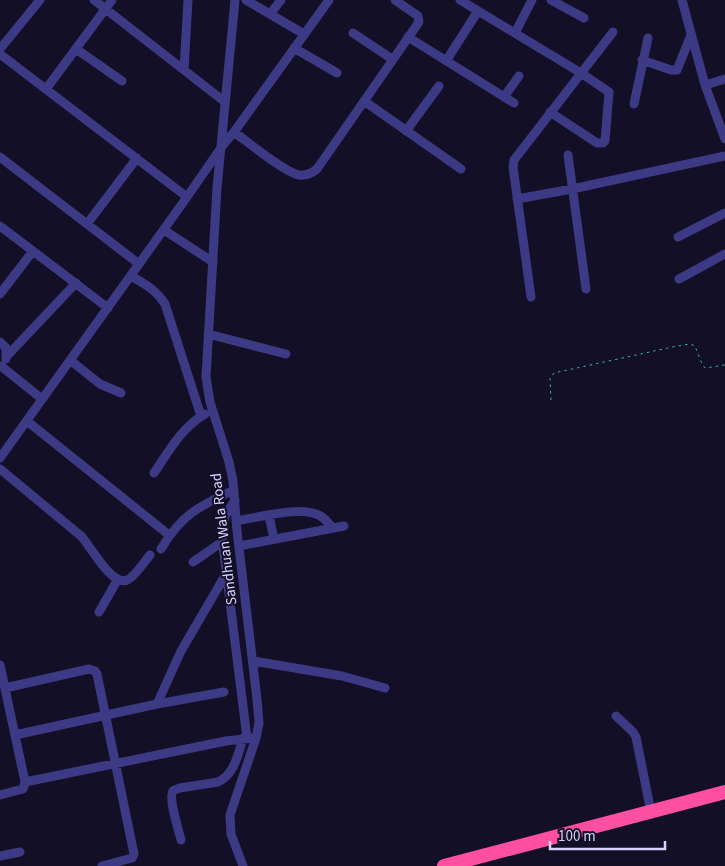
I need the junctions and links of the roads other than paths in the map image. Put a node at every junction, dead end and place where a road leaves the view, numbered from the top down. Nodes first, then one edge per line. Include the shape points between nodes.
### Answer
1 (40, 0) edge
2 (94, 0) edge
3 (112, 0) edge
4 (188, 0) edge
5 (236, 0) edge
6 (246, 0) edge
7 (281, 0) edge
8 (329, 0) edge
9 (395, 0) edge
10 (460, 0) edge
11 (532, 0) edge
12 (551, 0) edge
13 (682, 0) edge
14 (106, 9) junction
15 (478, 11) junction
16 (270, 14) junction
17 (584, 18) dead end
18 (613, 32) dead end
19 (353, 33) dead end
20 (515, 33) junction
21 (304, 34) junction
22 (692, 35) junction
23 (408, 37) junction
24 (648, 38) dead end
25 (294, 48) junction
26 (0, 49) edge
27 (76, 49) junction
28 (0, 54) edge
29 (392, 59) junction
30 (642, 60) junction
31 (446, 61) junction
32 (184, 70) junction
33 (338, 73) dead end
34 (581, 73) junction
35 (519, 76) dead end
36 (725, 79) edge
37 (122, 81) dead end
38 (705, 84) junction
39 (438, 86) dead end
40 (46, 89) junction
41 (504, 97) junction
42 (364, 101) junction
43 (225, 102) junction
44 (514, 103) dead end
45 (634, 104) dead end
46 (550, 112) junction
47 (406, 131) junction
48 (234, 132) junction
49 (725, 139) edge
50 (223, 145) junction
51 (568, 155) dead end
52 (725, 156) edge
53 (0, 157) edge
54 (137, 158) junction
55 (461, 170) dead end
56 (572, 189) junction
57 (187, 197) junction
58 (517, 199) junction
59 (725, 213) edge
60 (87, 224) junction
61 (0, 226) edge
62 (164, 230) junction
63 (678, 237) dead end
64 (33, 251) junction
65 (725, 254) edge
66 (213, 262) junction
67 (139, 264) junction
68 (130, 276) junction
69 (679, 279) dead end
70 (76, 283) junction
71 (586, 289) dead end
72 (0, 294) edge
73 (530, 297) dead end
74 (108, 308) junction
75 (208, 334) junction
76 (0, 342) edge
77 (286, 354) dead end
78 (7, 356) junction
79 (70, 360) junction
80 (1, 367) edge
81 (121, 393) dead end
82 (42, 399) junction
83 (212, 410) junction
84 (201, 416) junction
85 (27, 420) junction
86 (0, 458) edge
87 (0, 469) edge
88 (154, 473) dead end
89 (234, 490) junction
90 (235, 500) junction
91 (269, 516) junction
92 (236, 521) junction
93 (344, 526) dead end
94 (333, 528) junction
95 (169, 535) junction
96 (274, 540) junction
97 (222, 542) junction
98 (239, 546) junction
99 (161, 549) dead end
100 (150, 555) dead end
101 (193, 562) dead end
102 (226, 574) junction
103 (118, 579) junction
104 (99, 612) dead end
105 (253, 661) junction
106 (0, 665) edge
107 (386, 688) dead end
108 (3, 692) edge
109 (224, 692) dead end
110 (157, 704) junction
111 (107, 715) junction
112 (616, 716) dead end
113 (15, 735) junction
114 (249, 738) junction
115 (116, 764) junction
116 (25, 782) junction
117 (725, 792) edge
118 (0, 796) edge
119 (651, 812) junction
120 (181, 840) dead end
121 (20, 852) dead end
122 (0, 856) edge
123 (102, 866) edge
124 (243, 866) edge
125 (444, 866) edge

1 - 26 street
2 - 14 street
3 - 14 street
4 - 32 street
5 - 43 street, Sandhuan Wala Road
6 - 16 street
7 - 16 street
8 - 21 street
9 - 23 street via 420,18
10 - 15 street
11 - 20 street
12 - 17 street
13 - 22 street
14 - 27 street
14 - 32 street
15 - 20 street
15 - 31 street
16 - 21 street
18 - 34 street
19 - 29 street
20 - 34 street
21 - 25 street
22 - 30 street via 677,70
22 - 38 street
23 - 29 street
23 - 31 street
24 - 30 street
25 - 33 street
25 - 48 street
27 - 37 street
27 - 40 street
28 - 40 street
29 - 42 street
30 - 45 street
31 - 41 street
32 - 43 street
34 - 46 street
34 - 46 street via 609,92 604,142 597,142
35 - 41 street
36 - 38 street
38 - 49 street
39 - 47 street
40 - 54 street
41 - 44 street
42 - 47 street
42 - 48 street via 311,174 290,171
43 - 50 street, Sandhuan Wala Road
46 - 58 street via 514,160
47 - 55 street
48 - 50 street
50 - 57 street
50 - 66 street, Sandhuan Wala Road
51 - 56 street
52 - 56 street
53 - 60 street
54 - 57 street
54 - 60 street
56 - 58 street
56 - 71 street
57 - 62 street
58 - 73 street
59 - 63 street
60 - 67 street
61 - 64 street
62 - 66 street
62 - 67 street
64 - 70 street
64 - 72 street
65 - 69 street
66 - 75 street, Sandhuan Wala Road
67 - 68 street
68 - 74 street
68 - 84 street via 149,286 165,304
70 - 74 street
70 - 78 street
74 - 79 street
75 - 77 street
75 - 83 street, Sandhuan Wala Road via 206,377
76 - 78 street via 6,348
78 - 80 street
79 - 81 street via 100,384
79 - 82 street
80 - 82 street
82 - 85 street
83 - 84 street
83 - 89 street, Sandhuan Wala Road via 229,462
84 - 88 street via 184,430
85 - 86 street
85 - 95 street
87 - 103 street via 82,536 94,556
89 - 90 street, Sandhuan Wala Road
89 - 95 street via 194,510
90 - 92 street, Sandhuan Wala Road
90 - 97 street via 225,516
91 - 92 street
91 - 94 street via 306,512 322,517
91 - 96 street
92 - 98 street, Sandhuan Wala Road
93 - 94 street
94 - 96 street
95 - 99 street
96 - 98 street
97 - 101 street
97 - 102 street
98 - 105 street, Sandhuan Wala Road
100 - 103 street via 129,579
102 - 110 street via 182,651
102 - 114 street
103 - 104 street
105 - 107 street via 342,676
105 - 114 street, Sandhuan Wala Road via 259,723
106 - 108 street
108 - 111 street via 92,669 97,674
108 - 113 street
109 - 110 street
110 - 111 street
111 - 113 street
111 - 115 street
112 - 119 street via 636,736
113 - 116 street
114 - 115 street
114 - 120 street via 224,779 174,790 172,804
114 - 124 street, Sandhuan Wala Road via 230,815 231,834
115 - 116 street
115 - 123 street via 134,854 132,858
116 - 118 street via 23,789
117 - 119 highway
119 - 125 highway
121 - 122 street

